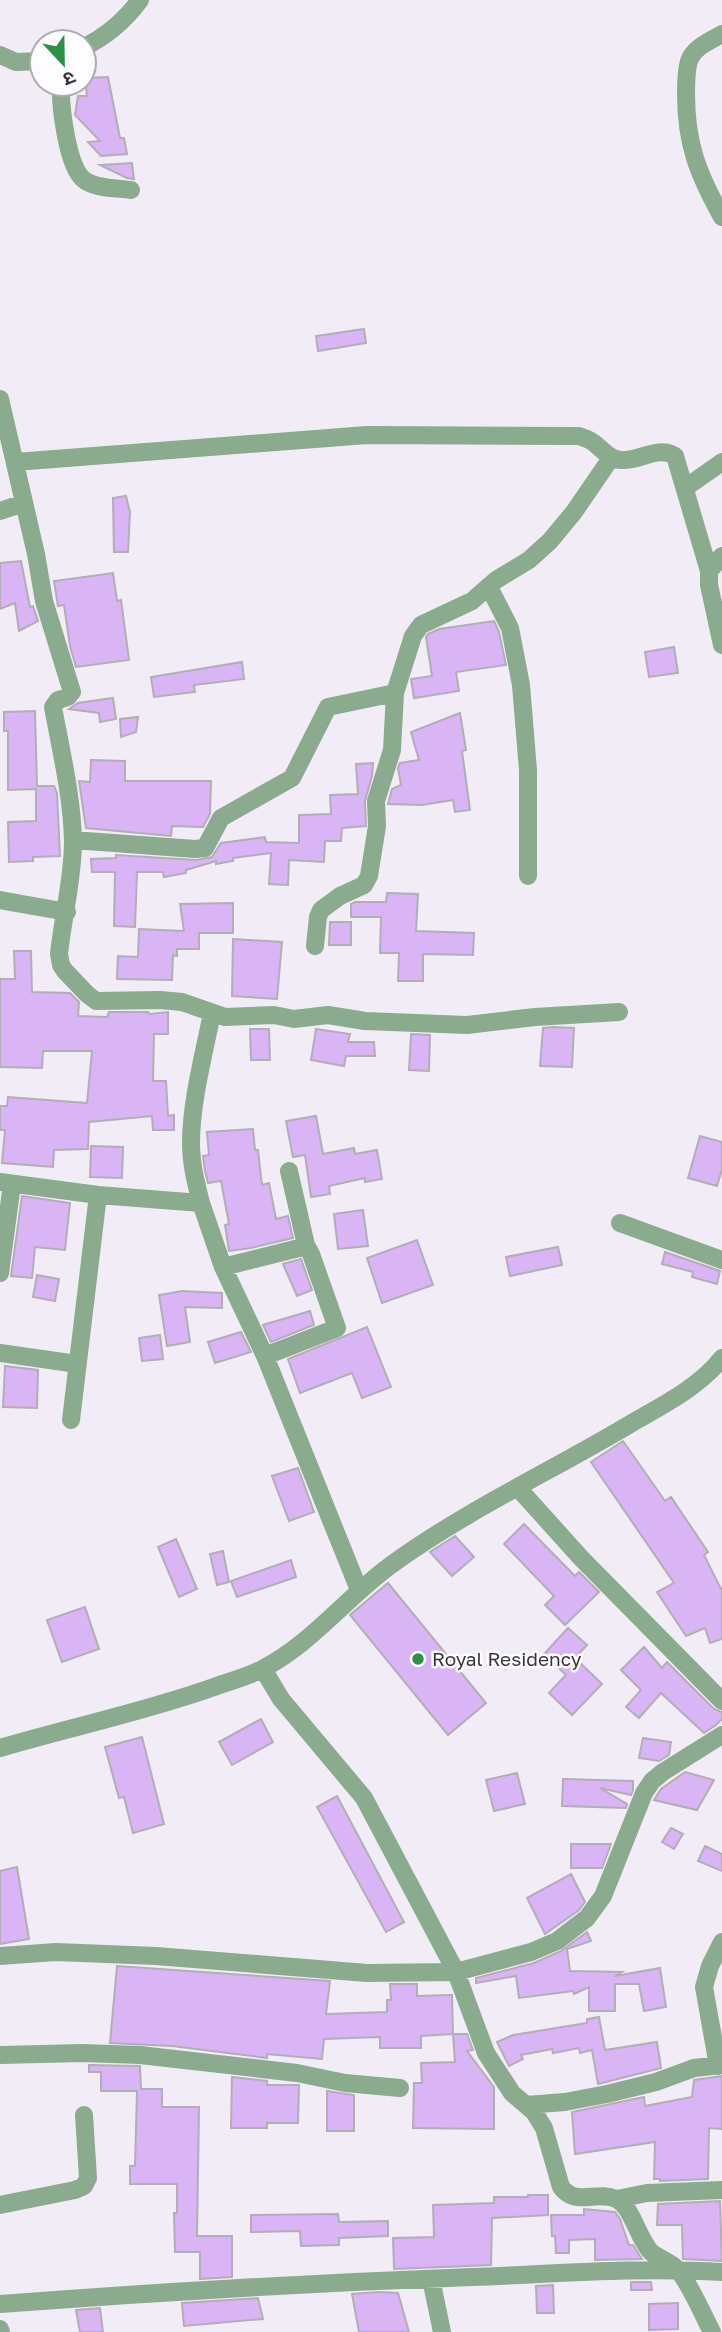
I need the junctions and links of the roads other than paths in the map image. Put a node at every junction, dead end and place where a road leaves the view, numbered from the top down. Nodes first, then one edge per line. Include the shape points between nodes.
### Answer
1 (141, 0) edge
2 (722, 34) edge
3 (98, 40) edge
4 (0, 55) edge
5 (28, 62) edge
6 (62, 98) edge
7 (131, 190) dead end
8 (722, 217) edge
9 (0, 399) edge
10 (611, 458) junction
11 (15, 462) junction
12 (722, 462) edge
13 (685, 488) junction
14 (24, 503) junction
15 (0, 511) edge
16 (722, 556) edge
17 (709, 571) junction
18 (489, 586) junction
19 (722, 645) edge
20 (395, 693) junction
21 (73, 840) junction
22 (528, 876) dead end
23 (0, 900) edge
24 (67, 912) junction
25 (315, 946) dead end
26 (619, 1012) dead end
27 (212, 1013) junction
28 (289, 1171) dead end
29 (6, 1183) edge
30 (99, 1195) junction
31 (201, 1203) junction
32 (620, 1223) dead end
33 (299, 1248) dead end
34 (722, 1259) edge
35 (223, 1267) junction
36 (0, 1273) edge
37 (0, 1353) edge
38 (265, 1356) junction
39 (722, 1358) edge
40 (77, 1364) junction
41 (71, 1420) dead end
42 (518, 1488) junction
43 (359, 1590) junction
44 (262, 1669) junction
45 (722, 1701) edge
46 (722, 1735) edge
47 (0, 1748) edge
48 (722, 1942) edge
49 (0, 1956) edge
50 (456, 1972) junction
51 (0, 2055) edge
52 (720, 2065) edge
53 (400, 2088) dead end
54 (526, 2105) junction
55 (84, 2115) dead end
56 (722, 2190) edge
57 (617, 2199) junction
58 (0, 2205) edge
59 (678, 2269) junction
60 (722, 2272) edge
61 (431, 2279) junction
62 (0, 2304) edge
63 (442, 2332) edge
64 (712, 2332) edge

1 - 3 street
2 - 8 street via 698,48 689,61 686,82 692,153
4 - 5 street
6 - 7 street via 63,127 84,181
9 - 11 street
10 - 11 street via 592,440 579,436 393,434
10 - 13 street via 626,460 670,452
10 - 18 street via 550,541
11 - 14 street
12 - 13 street
13 - 17 street
14 - 15 street
14 - 21 street via 44,601 72,692 53,707
16 - 17 street
17 - 19 street
18 - 20 street via 461,607 421,625 413,636
18 - 22 street via 510,628 521,685 528,770
20 - 21 street via 328,707 292,778 221,818 205,848
20 - 25 street via 392,750 376,802 369,876 364,885 321,910
21 - 24 street
23 - 24 street
24 - 27 street via 61,965 92,999 182,1002
26 - 27 street via 467,1025
27 - 31 street via 192,1123 194,1173
28 - 38 street via 306,1245 337,1328
29 - 30 street
29 - 36 street
30 - 31 street
30 - 40 street
31 - 35 street
32 - 34 street
33 - 35 street
35 - 38 street
37 - 40 street
38 - 43 street
39 - 42 street via 695,1384 656,1409
40 - 41 street
42 - 43 street via 440,1533
42 - 45 street
43 - 44 street
44 - 47 street via 153,1707
44 - 50 street via 281,1699 364,1798
46 - 50 street via 652,1781 603,1896 587,1918 557,1941 531,1952
48 - 52 street via 704,1987
49 - 50 street via 56,1952 367,1973
50 - 54 street via 490,2061
51 - 53 street via 140,2055
52 - 54 street via 694,2068 607,2094
54 - 57 street via 544,2128 566,2194
55 - 58 street via 88,2178 83,2186
56 - 57 street
57 - 59 street via 652,2252
59 - 60 street
59 - 61 street
59 - 64 street
61 - 62 street
61 - 63 street

